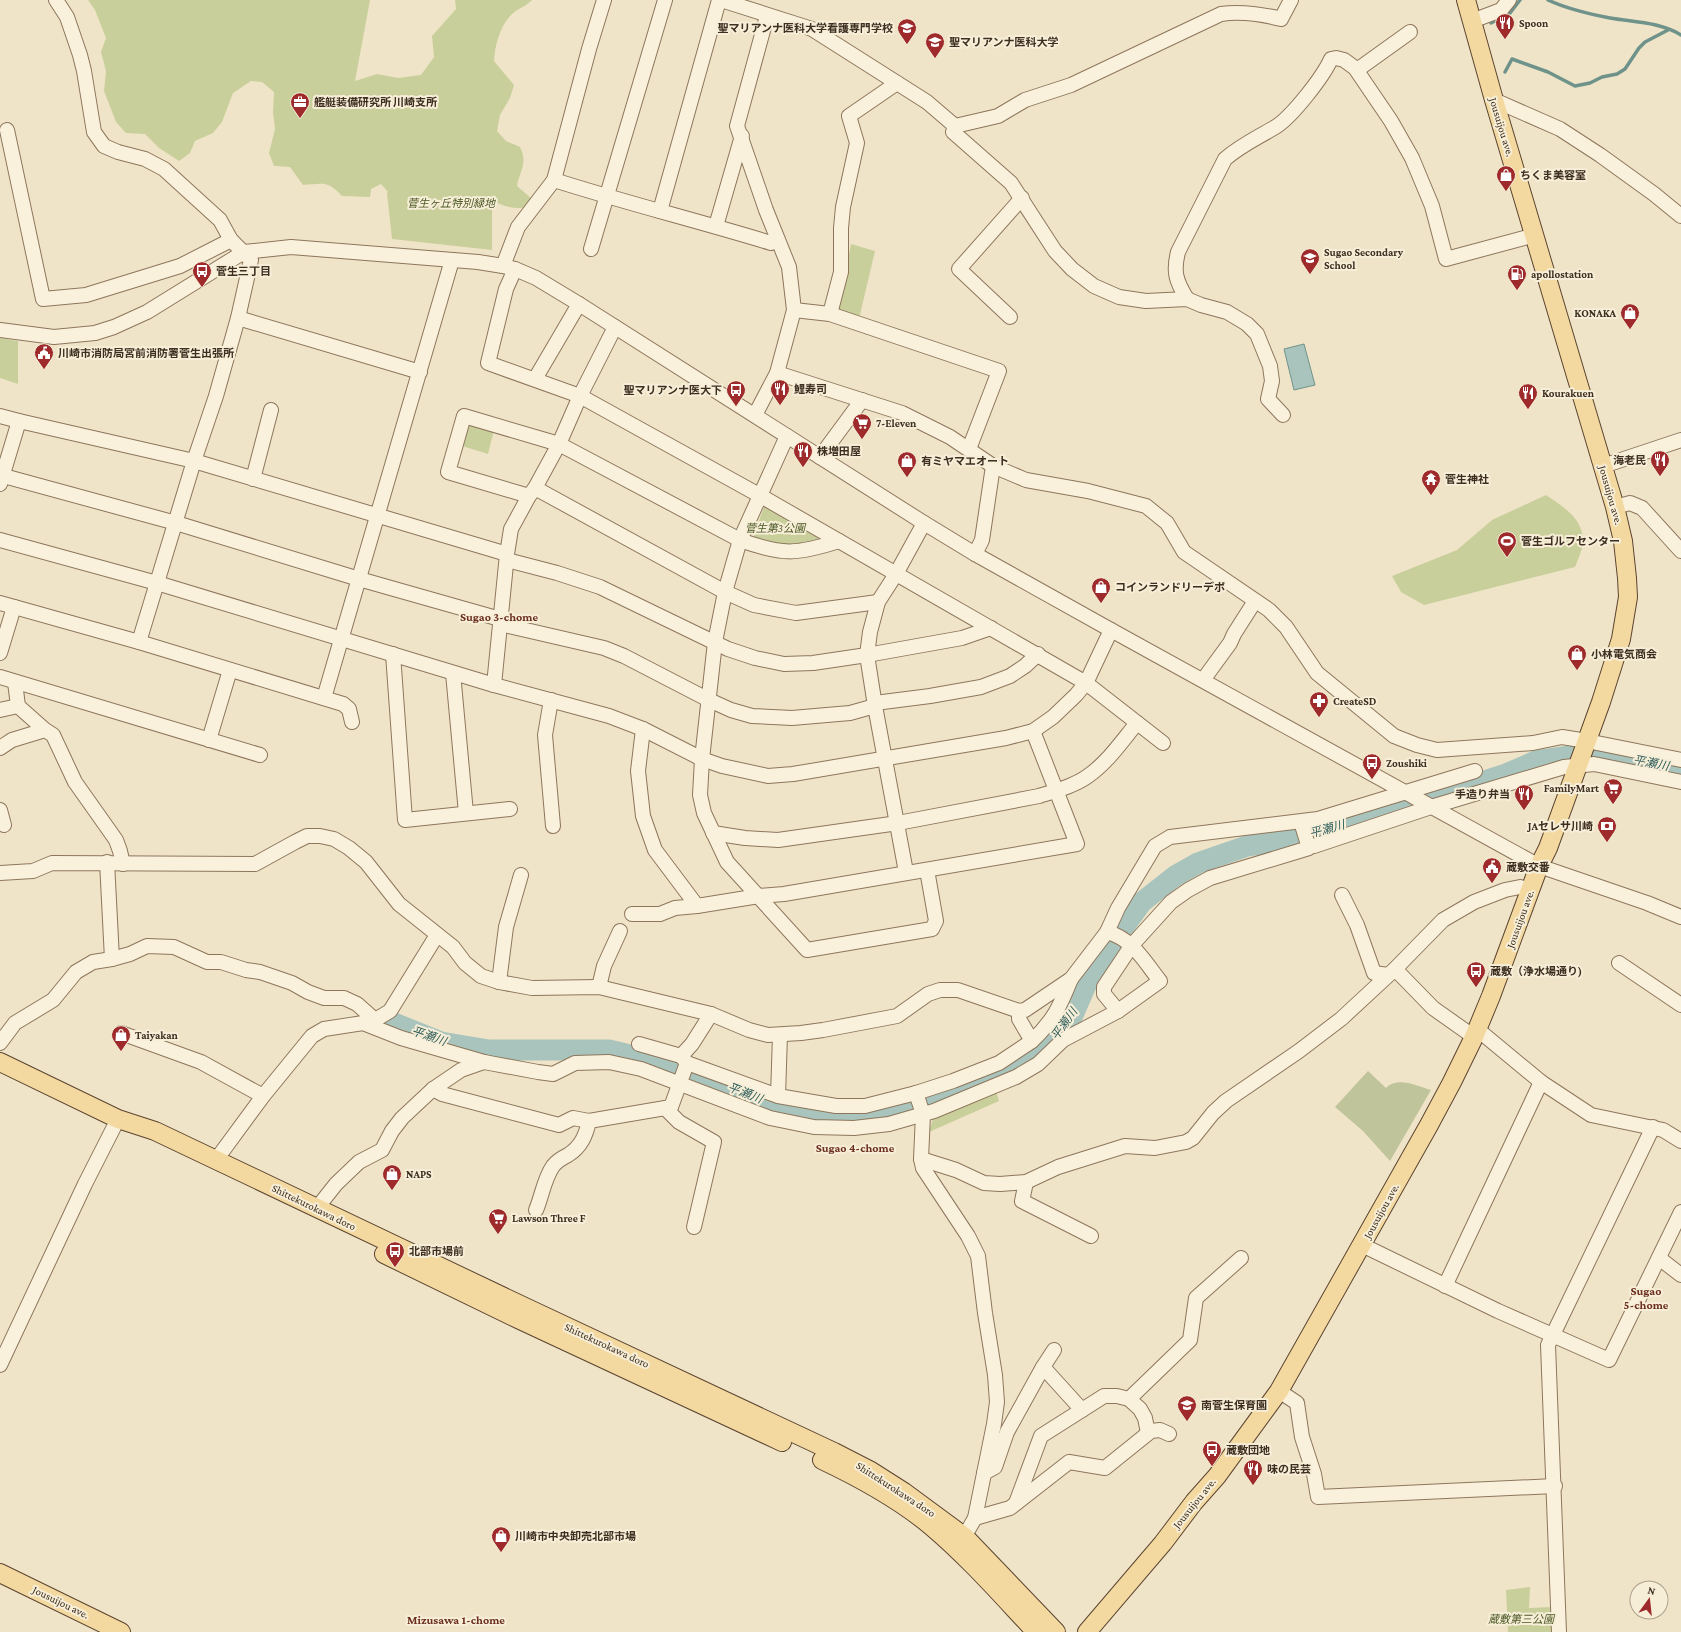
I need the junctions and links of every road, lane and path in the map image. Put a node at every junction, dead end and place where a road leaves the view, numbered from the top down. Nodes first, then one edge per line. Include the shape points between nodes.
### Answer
1 (56, 0) edge
2 (604, 0) edge
3 (665, 0) edge
4 (720, 0) edge
5 (1291, 0) edge
6 (1466, 0) edge
7 (1509, 0) edge
8 (767, 16) junction
9 (1472, 21) junction
10 (1410, 32) dead end
11 (1357, 70) junction
12 (897, 83) junction
13 (1494, 100) junction
14 (954, 126) junction
15 (7, 130) dead end
16 (742, 136) junction
17 (554, 180) junction
18 (607, 197) junction
19 (1022, 198) junction
20 (660, 211) junction
21 (1681, 216) edge
22 (716, 226) junction
23 (1535, 235) junction
24 (231, 240) junction
25 (777, 240) junction
26 (591, 249) dead end
27 (244, 252) junction
28 (452, 260) junction
29 (509, 267) junction
30 (1187, 299) junction
31 (579, 304) junction
32 (794, 310) junction
33 (830, 314) junction
34 (238, 318) junction
35 (1010, 318) dead end
36 (615, 327) junction
37 (0, 330) edge
38 (420, 372) junction
39 (777, 373) junction
40 (535, 379) junction
41 (580, 396) junction
42 (862, 400) junction
43 (271, 410) dead end
44 (754, 415) junction
45 (1283, 415) dead end
46 (0, 416) edge
47 (19, 421) junction
48 (788, 436) junction
49 (1681, 440) edge
50 (559, 444) junction
51 (969, 449) junction
52 (820, 457) junction
53 (194, 461) junction
54 (993, 466) junction
55 (1602, 466) junction
56 (1, 479) edge
57 (253, 479) junction
58 (532, 492) junction
59 (759, 495) junction
60 (1615, 507) junction
61 (378, 515) junction
62 (176, 523) junction
63 (924, 523) junction
64 (0, 540) edge
65 (740, 540) junction
66 (838, 541) junction
67 (1681, 551) edge
68 (975, 554) junction
69 (507, 557) junction
70 (896, 574) junction
71 (359, 579) junction
72 (157, 583) junction
73 (725, 592) junction
74 (1255, 601) junction
75 (0, 602) edge
76 (878, 602) junction
77 (14, 606) junction
78 (500, 622) junction
79 (991, 628) junction
80 (1111, 630) junction
81 (340, 639) junction
82 (139, 642) junction
83 (715, 642) junction
84 (1, 649) edge
85 (393, 654) junction
86 (1038, 654) junction
87 (868, 655) junction
88 (230, 670) junction
89 (453, 673) junction
90 (0, 677) edge
91 (1203, 680) junction
92 (15, 682) junction
93 (1086, 683) junction
94 (494, 685) junction
95 (324, 698) junction
96 (551, 700) junction
97 (708, 700) junction
98 (875, 705) junction
99 (18, 706) junction
100 (0, 710) edge
101 (352, 722) dead end
102 (1137, 723) junction
103 (643, 729) junction
104 (45, 730) junction
105 (1033, 731) junction
106 (209, 740) junction
107 (1587, 741) junction
108 (1163, 743) dead end
109 (0, 748) edge
110 (260, 755) dead end
111 (702, 759) junction
112 (886, 759) junction
113 (1681, 760) edge
114 (1577, 767) junction
115 (1475, 771) dead end
116 (1681, 782) edge
117 (1057, 791) junction
118 (1407, 793) junction
119 (1431, 807) junction
120 (510, 809) dead end
121 (0, 810) edge
122 (466, 813) junction
123 (898, 823) junction
124 (4, 826) dead end
125 (554, 826) dead end
126 (713, 833) junction
127 (1306, 834) junction
128 (107, 862) junction
129 (122, 864) junction
130 (1539, 866) junction
131 (926, 870) junction
132 (906, 872) junction
133 (0, 873) edge
134 (521, 875) dead end
135 (1530, 890) junction
136 (1342, 895) dead end
137 (759, 896) junction
138 (697, 906) junction
139 (632, 914) dead end
140 (1681, 917) edge
141 (620, 931) dead end
142 (1109, 932) junction
143 (437, 935) junction
144 (1129, 942) junction
145 (112, 959) junction
146 (1619, 963) dead end
147 (1392, 972) junction
148 (1071, 979) junction
149 (499, 982) junction
150 (599, 987) junction
151 (1681, 1005) edge
152 (1019, 1011) junction
153 (1118, 1011) junction
154 (711, 1014) junction
155 (369, 1022) junction
156 (121, 1033) dead end
157 (1475, 1033) junction
158 (780, 1035) junction
159 (1032, 1041) junction
160 (0, 1043) edge
161 (639, 1044) dead end
162 (0, 1062) edge
163 (484, 1062) junction
164 (683, 1069) junction
165 (1541, 1082) junction
166 (433, 1089) junction
167 (916, 1095) junction
168 (263, 1096) junction
169 (778, 1096) junction
170 (666, 1109) junction
171 (921, 1112) junction
172 (118, 1119) junction
173 (589, 1121) junction
174 (1653, 1127) junction
175 (1681, 1140) edge
176 (921, 1159) junction
177 (216, 1160) junction
178 (1026, 1182) junction
179 (317, 1208) junction
180 (536, 1210) dead end
181 (1681, 1212) edge
182 (694, 1227) dead end
183 (1090, 1236) dead end
184 (1362, 1246) junction
185 (1241, 1258) dead end
186 (1659, 1258) junction
187 (1681, 1276) edge
188 (1445, 1286) junction
189 (1554, 1335) junction
190 (1054, 1350) dead end
191 (0, 1365) edge
192 (1043, 1367) junction
193 (1280, 1391) junction
194 (1129, 1399) junction
195 (1082, 1410) junction
196 (1148, 1433) junction
197 (1169, 1434) dead end
198 (984, 1474) junction
199 (1555, 1486) junction
200 (1016, 1503) junction
201 (975, 1518) junction
202 (961, 1543) junction
203 (0, 1573) edge
204 (121, 1632) edge
205 (1036, 1632) edge
206 (1056, 1632) edge
207 (1087, 1632) edge
208 (1559, 1632) edge

1 - 24 street via 67,17 80,55 94,132 104,146 145,159 164,169 220,220
2 - 17 street
3 - 18 street
4 - 8 street
4 - 20 street
5 - 14 street via 1281,19 1236,12 1221,14 1071,85 1025,100 998,116
6 - 9 main road, Jousuijou ave.
7 - 9 street via 1501,10
8 - 12 street via 812,29
8 - 16 street via 737,126
9 - 13 main road, Jousuijou ave.
10 - 11 street
11 - 23 street via 1412,158 1432,206 1446,260
11 - 30 street via 1344,60 1332,59 1292,113 1225,159 1178,252 1174,266 1178,284
12 - 14 street via 927,102
12 - 33 street via 849,116 857,143 841,228 841,272
13 - 21 street via 1560,129 1600,155
13 - 23 main road, Jousuijou ave.
14 - 19 street via 953,132 1011,182
15 - 24 street via 43,299 86,295 180,266
16 - 22 street
16 - 25 street
17 - 18 street
17 - 29 street via 518,227
18 - 20 street
18 - 26 street
19 - 30 street via 1055,251 1072,270 1094,286 1119,297 1146,301
19 - 35 street via 959,269
20 - 22 street
22 - 25 street via 771,244
23 - 55 main road, Jousuijou ave.
24 - 27 street
25 - 32 street via 789,267
27 - 28 street via 291,247
27 - 34 street via 252,262
27 - 37 street via 147,312 114,328 95,333 54,337
28 - 29 street
28 - 38 street
29 - 31 street via 536,278
29 - 40 street via 488,363
30 - 45 street via 1227,312 1247,324 1257,334 1270,366 1272,381 1268,399
31 - 36 street
31 - 40 street
32 - 33 street
32 - 39 street
33 - 51 street via 999,371
34 - 38 street
34 - 53 street
36 - 41 street
36 - 44 street
38 - 61 street
39 - 42 street
39 - 44 street
40 - 41 street
41 - 50 street
41 - 59 street
42 - 51 street via 902,413
42 - 52 street
43 - 57 street
44 - 48 street
46 - 47 street
47 - 53 street
47 - 56 street
48 - 52 street
48 - 59 street
49 - 55 street
50 - 58 street
50 - 58 street via 464,416 448,472
50 - 65 street
51 - 54 street
52 - 63 street
53 - 57 street
53 - 62 street
54 - 68 street via 982,540
54 - 74 street via 1026,480 1088,491 1146,506 1167,523 1184,552
55 - 60 main road, Jousuijou ave.
56 - 62 street
57 - 61 street
58 - 69 street via 511,529
58 - 73 street
59 - 65 street
59 - 66 street
60 - 67 street via 1630,502 1642,508
60 - 107 main road, Jousuijou ave. via 1623,541 1628,597 1614,664
61 - 69 street
61 - 71 street
62 - 71 street
62 - 72 street
63 - 68 street
63 - 70 street
64 - 72 street
65 - 66 street via 776,551 794,553
65 - 73 street
66 - 70 street
68 - 80 street
69 - 78 street
69 - 83 street via 600,587
70 - 76 street
70 - 79 street
71 - 78 street
71 - 81 street
72 - 81 street
72 - 82 street
73 - 76 street via 754,605 796,613
73 - 83 street
74 - 91 street via 1230,643
74 - 107 street via 1269,610 1286,627 1317,673 1394,736 1437,750 1533,743 1562,737
75 - 77 street
76 - 87 street via 870,632
77 - 82 street
77 - 84 street
78 - 94 street
78 - 97 street via 604,648
79 - 86 street
79 - 87 street via 962,638
80 - 91 street
80 - 93 street
81 - 85 street
81 - 95 street
82 - 88 street
83 - 87 street via 755,658 784,664 813,663
83 - 97 street
85 - 89 street
85 - 122 street via 405,820
86 - 93 street
86 - 98 street via 1010,676 981,687
87 - 98 street
88 - 95 street
88 - 106 street
89 - 94 street
89 - 122 street
90 - 92 street
91 - 118 street
92 - 99 street
92 - 106 street
93 - 102 street
93 - 105 street via 1053,718
94 - 96 street
95 - 101 street via 343,704 349,709
96 - 103 street via 609,716
96 - 125 street via 545,735
97 - 98 street via 752,716 785,717 850,713
97 - 111 street
98 - 112 street
99 - 100 street
99 - 104 street
102 - 108 street
102 - 117 street via 1102,764 1087,776
103 - 111 street
103 - 138 street via 638,771 643,816 655,850
104 - 109 street via 12,740
104 - 129 street via 53,735 75,782 116,840
105 - 112 street
105 - 117 street
106 - 110 street
107 - 113 street
107 - 114 main road, Jousuijou ave.
111 - 112 street via 743,772 768,776
111 - 126 street via 700,795 704,813
112 - 123 street
114 - 116 street via 1594,764
114 - 119 street via 1564,767
114 - 130 main road, Jousuijou ave.
115 - 118 street
117 - 123 street
117 - 131 street via 1077,844
118 - 119 street
118 - 127 street via 1318,819
119 - 127 street
119 - 130 street
120 - 122 street
121 - 124 street
123 - 126 street via 778,840
123 - 132 street
126 - 137 street via 727,862
127 - 142 street via 1170,837 1154,846 1118,908
127 - 144 street via 1309,848 1210,878 1188,890 1171,902
128 - 129 street
128 - 133 street via 52,863 33,871
128 - 145 street
129 - 143 street via 254,864 307,836 334,839 350,848 366,862 399,904
130 - 135 main road, Jousuijou ave.
130 - 140 street
131 - 132 street
131 - 137 street via 936,921 932,929 807,950
132 - 137 street via 784,894
134 - 149 street via 506,927
135 - 147 street via 1520,887 1505,890 1474,902 1443,920
135 - 157 main road, Jousuijou ave.
136 - 147 street via 1357,925 1374,973
137 - 138 street
138 - 139 street via 675,908 660,914
141 - 150 street via 604,966
142 - 144 street
142 - 148 street
143 - 149 street via 453,947 481,976
143 - 155 street via 390,1011
144 - 153 street via 1104,987 1104,994
144 - 153 street via 1160,981
145 - 155 street via 147,946 174,947 208,962 221,962 260,972 324,998 344,998 357,1004
145 - 160 street via 93,962 76,972 53,1000 15,1023
146 - 151 street
147 - 157 street via 1433,1008
147 - 178 street via 1326,1031 1226,1101 1193,1138 1186,1142 1155,1148 1125,1146 1058,1166
148 - 152 street via 1025,1010
148 - 159 street via 1057,1012
149 - 150 street via 532,988
150 - 154 street
152 - 158 street via 958,990 940,990 928,994 897,1016
152 - 159 street via 1019,1019
153 - 171 street via 1063,1040 1038,1064 1016,1077
154 - 158 street via 749,1030
154 - 164 street via 692,1044
155 - 163 street via 401,1038
155 - 168 street via 324,1029 312,1036
156 - 168 street via 201,1062
157 - 165 street
157 - 184 main road, Jousuijou ave. via 1452,1082 1386,1190
158 - 169 street
159 - 167 street via 999,1063
161 - 164 street
162 - 172 main road, Shittekurokawa doro
163 - 164 street via 553,1074 575,1063 609,1062 641,1069
163 - 166 street via 461,1070
164 - 169 street
164 - 170 street via 671,1106
164 - 171 street via 770,1118 814,1127 854,1128 889,1124
165 - 174 street via 1591,1115
165 - 188 street
166 - 173 street via 442,1094 559,1125 573,1118
166 - 179 street via 402,1118 382,1150 359,1162 336,1184
167 - 169 street via 865,1106 836,1106
167 - 171 street
168 - 177 street
170 - 173 street
170 - 182 street via 679,1122 714,1142
171 - 176 street
172 - 177 main road, Shittekurokawa doro via 155,1131
172 - 191 street via 84,1184
172 - 202 main road, Shittekurokawa doro via 153,1143 520,1320 833,1465
173 - 180 street via 586,1136 552,1168
174 - 175 street
174 - 189 street
176 - 178 street via 956,1170 984,1183
176 - 198 street via 923,1168 968,1236 978,1256 997,1402
177 - 179 main road, Shittekurokawa doro
178 - 183 street via 1022,1201
179 - 202 main road, Shittekurokawa doro via 871,1471 904,1492
181 - 186 street
184 - 188 street
184 - 193 main road, Jousuijou ave.
185 - 194 street via 1196,1298 1190,1340
186 - 187 street
186 - 189 street via 1609,1360
188 - 189 street
189 - 199 street via 1548,1345
190 - 192 street
192 - 195 street
192 - 198 street via 1007,1432 995,1468
193 - 199 street via 1297,1403 1302,1437 1314,1474 1318,1497
193 - 207 main road, Jousuijou ave. via 1217,1476
194 - 195 street via 1104,1396
194 - 196 street via 1140,1409
195 - 200 street via 1041,1436
196 - 197 street via 1160,1430
196 - 200 street via 1105,1468 1069,1462
198 - 201 street
199 - 208 street
200 - 201 street via 1010,1508
201 - 202 street
202 - 205 main road, Shittekurokawa doro
202 - 206 main road, Shittekurokawa doro
203 - 204 main road, Jousuijou ave.

